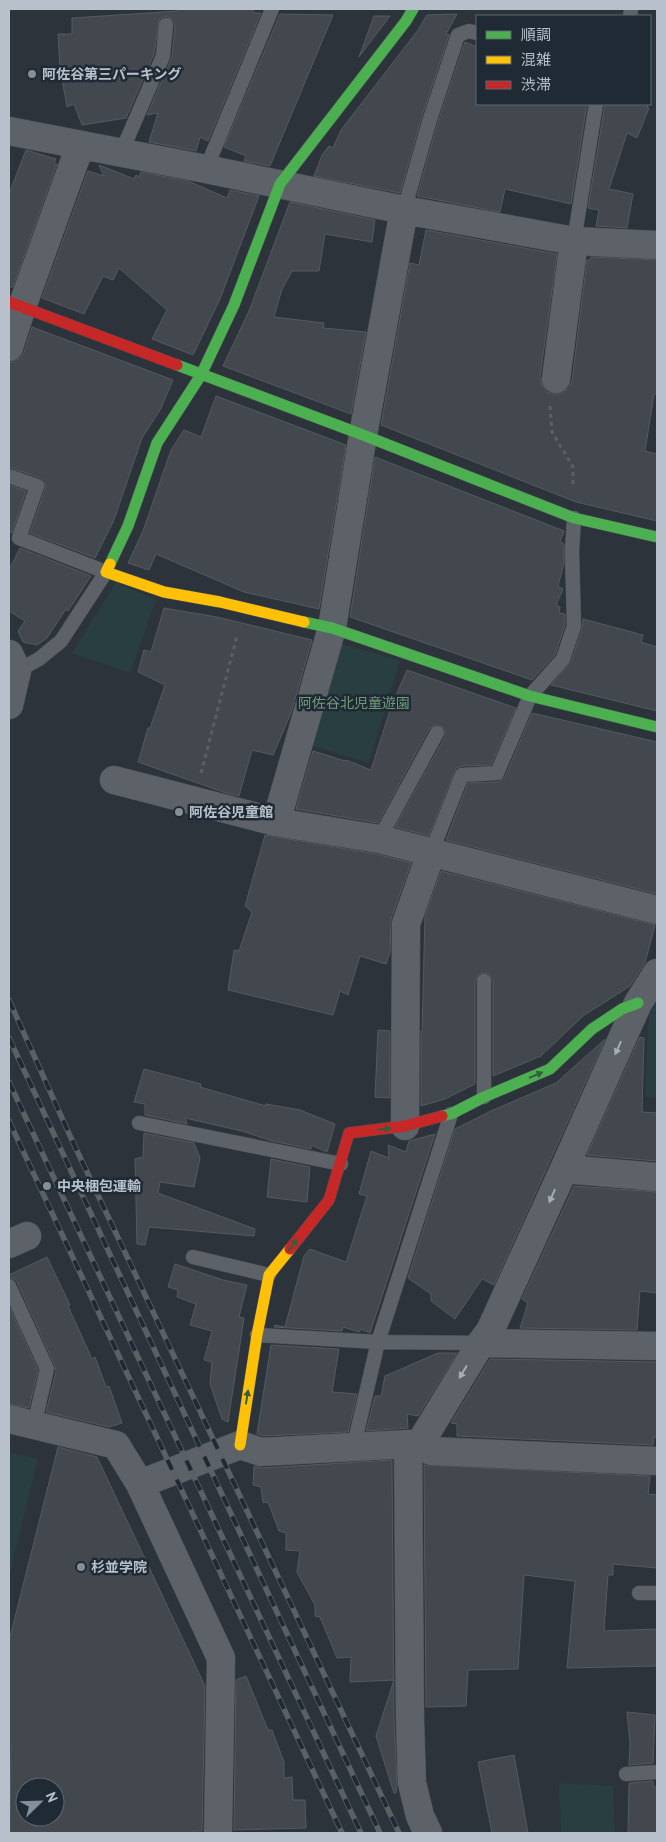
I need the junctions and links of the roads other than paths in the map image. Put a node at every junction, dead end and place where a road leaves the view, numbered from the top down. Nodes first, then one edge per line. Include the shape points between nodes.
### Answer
1 (272, 9) edge
2 (413, 9) edge
3 (166, 25) dead end
4 (476, 33) edge
5 (596, 105) edge
6 (9, 131) edge
7 (80, 146) junction
8 (121, 153) junction
9 (206, 169) junction
10 (280, 184) junction
11 (404, 210) junction
12 (574, 241) junction
13 (657, 245) edge
14 (15, 305) edge
15 (9, 347) edge
16 (201, 375) junction
17 (556, 379) road end
18 (363, 435) junction
19 (9, 476) edge
20 (574, 518) junction
21 (657, 537) edge
22 (106, 572) junction
23 (332, 628) junction
24 (13, 662) edge
25 (530, 696) junction
26 (9, 705) edge
27 (657, 727) edge
28 (437, 733) dead end
29 (114, 780) dead end
30 (276, 822) junction
31 (380, 839) junction
32 (431, 852) junction
33 (657, 910) edge
34 (657, 973) edge
35 (484, 981) dead end
36 (638, 1003) junction
37 (484, 1097) junction
38 (451, 1114) junction
39 (139, 1123) dead end
40 (405, 1126) junction
41 (341, 1164) junction
42 (564, 1170) junction
43 (657, 1177) edge
44 (193, 1257) dead end
45 (269, 1275) junction
46 (9, 1286) edge
47 (257, 1335) junction
48 (378, 1342) junction
49 (481, 1343) junction
50 (657, 1346) edge
51 (21, 1422) edge
52 (413, 1444) junction
53 (240, 1445) junction
54 (354, 1446) junction
55 (657, 1461) edge
56 (140, 1484) junction
57 (639, 1592) dead end
58 (657, 1593) edge
59 (657, 1772) edge
60 (626, 1774) dead end
61 (218, 1833) edge
62 (428, 1833) edge

1 - 9 lane
2 - 10 street
3 - 8 lane via 163,56
4 - 11 lane via 469,31 458,35
5 - 12 lane
6 - 7 street
7 - 8 street
7 - 14 street
8 - 9 street
9 - 10 street
10 - 11 street
10 - 16 street via 234,305
11 - 12 street
11 - 18 street
12 - 13 street
12 - 17 street
14 - 15 street
14 - 16 street
16 - 18 street
16 - 22 street via 157,443 128,526
18 - 20 street
18 - 23 street
19 - 22 lane via 37,486 19,538
20 - 21 street
20 - 25 lane via 574,626 563,659
22 - 23 street via 164,592
22 - 24 lane via 61,641 40,659
23 - 25 street
23 - 30 street
24 - 26 street
25 - 27 street
25 - 32 lane via 497,773 462,775
28 - 31 lane
29 - 30 street
30 - 31 street
31 - 32 street
32 - 33 street
32 - 40 street via 406,924
34 - 36 street
35 - 37 lane
37 -> 36 street via 550,1069 592,1029 622,1009
36 -> 42 street
37 - 38 street
38 - 40 street
38 - 48 lane
39 - 41 lane
41 -> 40 street via 349,1133
45 -> 41 street via 329,1200
42 - 43 street
42 -> 49 street via 490,1331
44 - 45 lane
45 - 47 street
46 - 51 lane via 47,1369
47 - 48 lane
53 -> 47 street
48 - 49 lane
48 - 54 lane
49 - 50 street
49 -> 52 street
51 - 56 street via 116,1445
52 - 54 street
52 - 55 street via 431,1452
52 - 62 street via 412,1783
53 - 54 street via 261,1452
53 - 56 street
56 - 61 street via 221,1658
57 - 58 lane
59 - 60 lane

